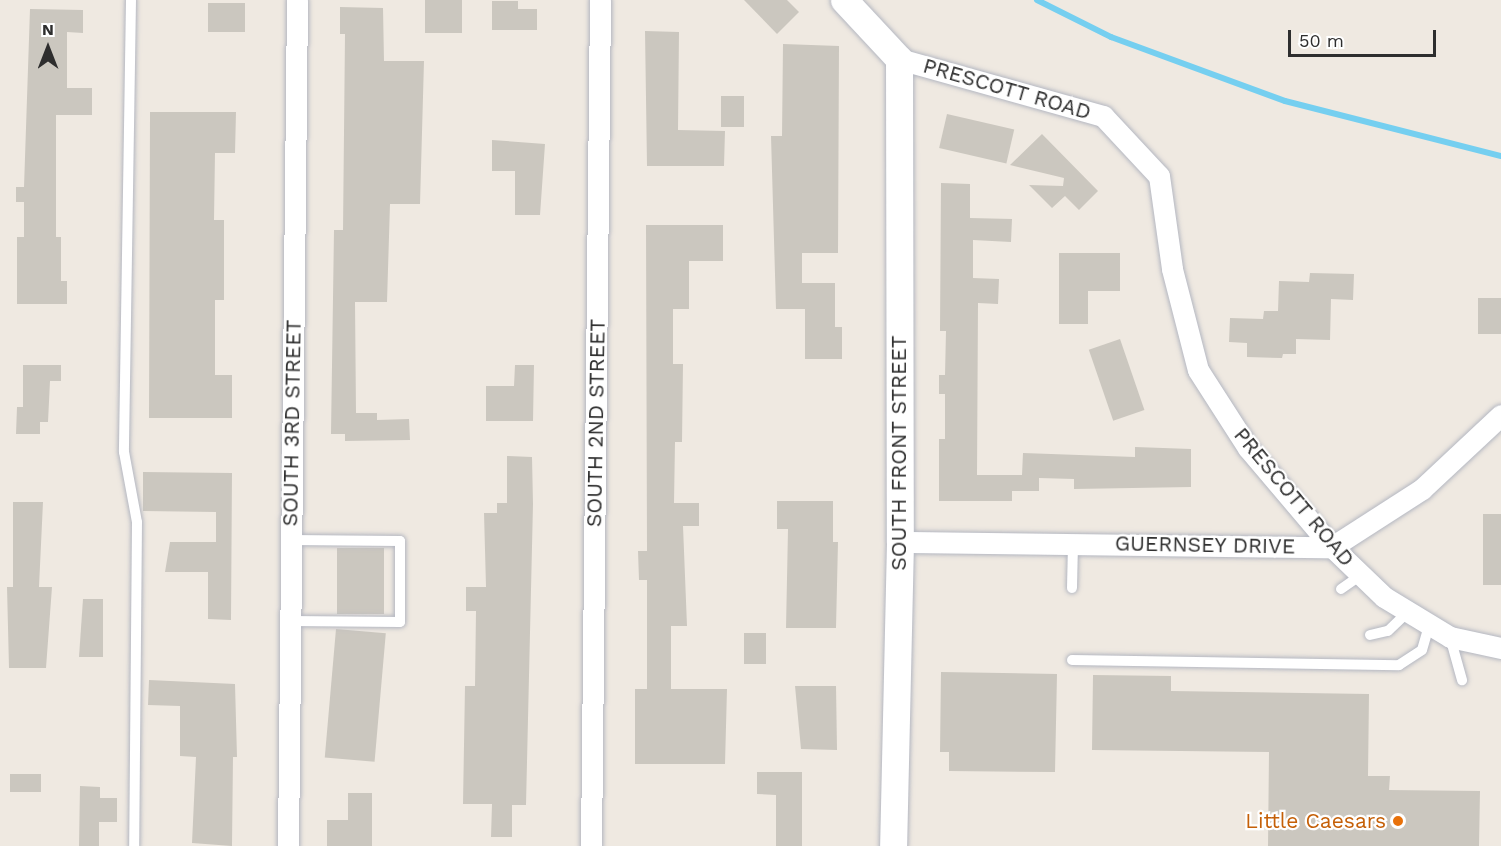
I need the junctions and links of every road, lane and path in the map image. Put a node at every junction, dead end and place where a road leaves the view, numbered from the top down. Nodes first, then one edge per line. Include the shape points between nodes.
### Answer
1 (131, 0) edge
2 (297, 0) edge
3 (600, 0) edge
4 (844, 0) edge
5 (899, 59) junction
6 (1501, 415) edge
7 (291, 540) junction
8 (900, 542) junction
9 (1072, 544) junction
10 (1332, 547) junction
11 (1361, 575) junction
12 (1072, 588) dead end
13 (1341, 589) dead end
14 (1408, 612) junction
15 (290, 621) junction
16 (1429, 625) junction
17 (1370, 635) dead end
18 (1450, 637) junction
19 (1501, 648) edge
20 (1071, 660) dead end
21 (1462, 680) dead end
22 (134, 846) edge
23 (288, 846) edge
24 (591, 846) edge
25 (893, 846) edge

1 - 22 lane via 124,452 137,522
2 - 7 street, SOUTH 3RD STREET
3 - 24 street, SOUTH 2ND STREET
4 - 5 street, PRESCOTT ROAD
5 - 8 street, SOUTH FRONT STREET
5 - 10 street, PRESCOTT ROAD via 1103,116 1159,176 1172,269 1198,370 1248,448
6 - 10 street via 1422,489
7 - 15 street, SOUTH 3RD STREET
7 - 15 lane via 400,541 400,622
8 - 9 street, GUERNSEY DRIVE
8 - 25 street, SOUTH FRONT STREET
9 - 10 street, GUERNSEY DRIVE
9 - 12 lane
10 - 11 street, PRESCOTT ROAD
11 - 13 lane
11 - 14 street, PRESCOTT ROAD
14 - 16 street, PRESCOTT ROAD
14 - 17 lane via 1388,631
15 - 23 street, SOUTH 3RD STREET
16 - 18 street, PRESCOTT ROAD
16 - 20 lane via 1422,650 1399,665
18 - 19 street, PRESCOTT ROAD
18 - 21 lane

